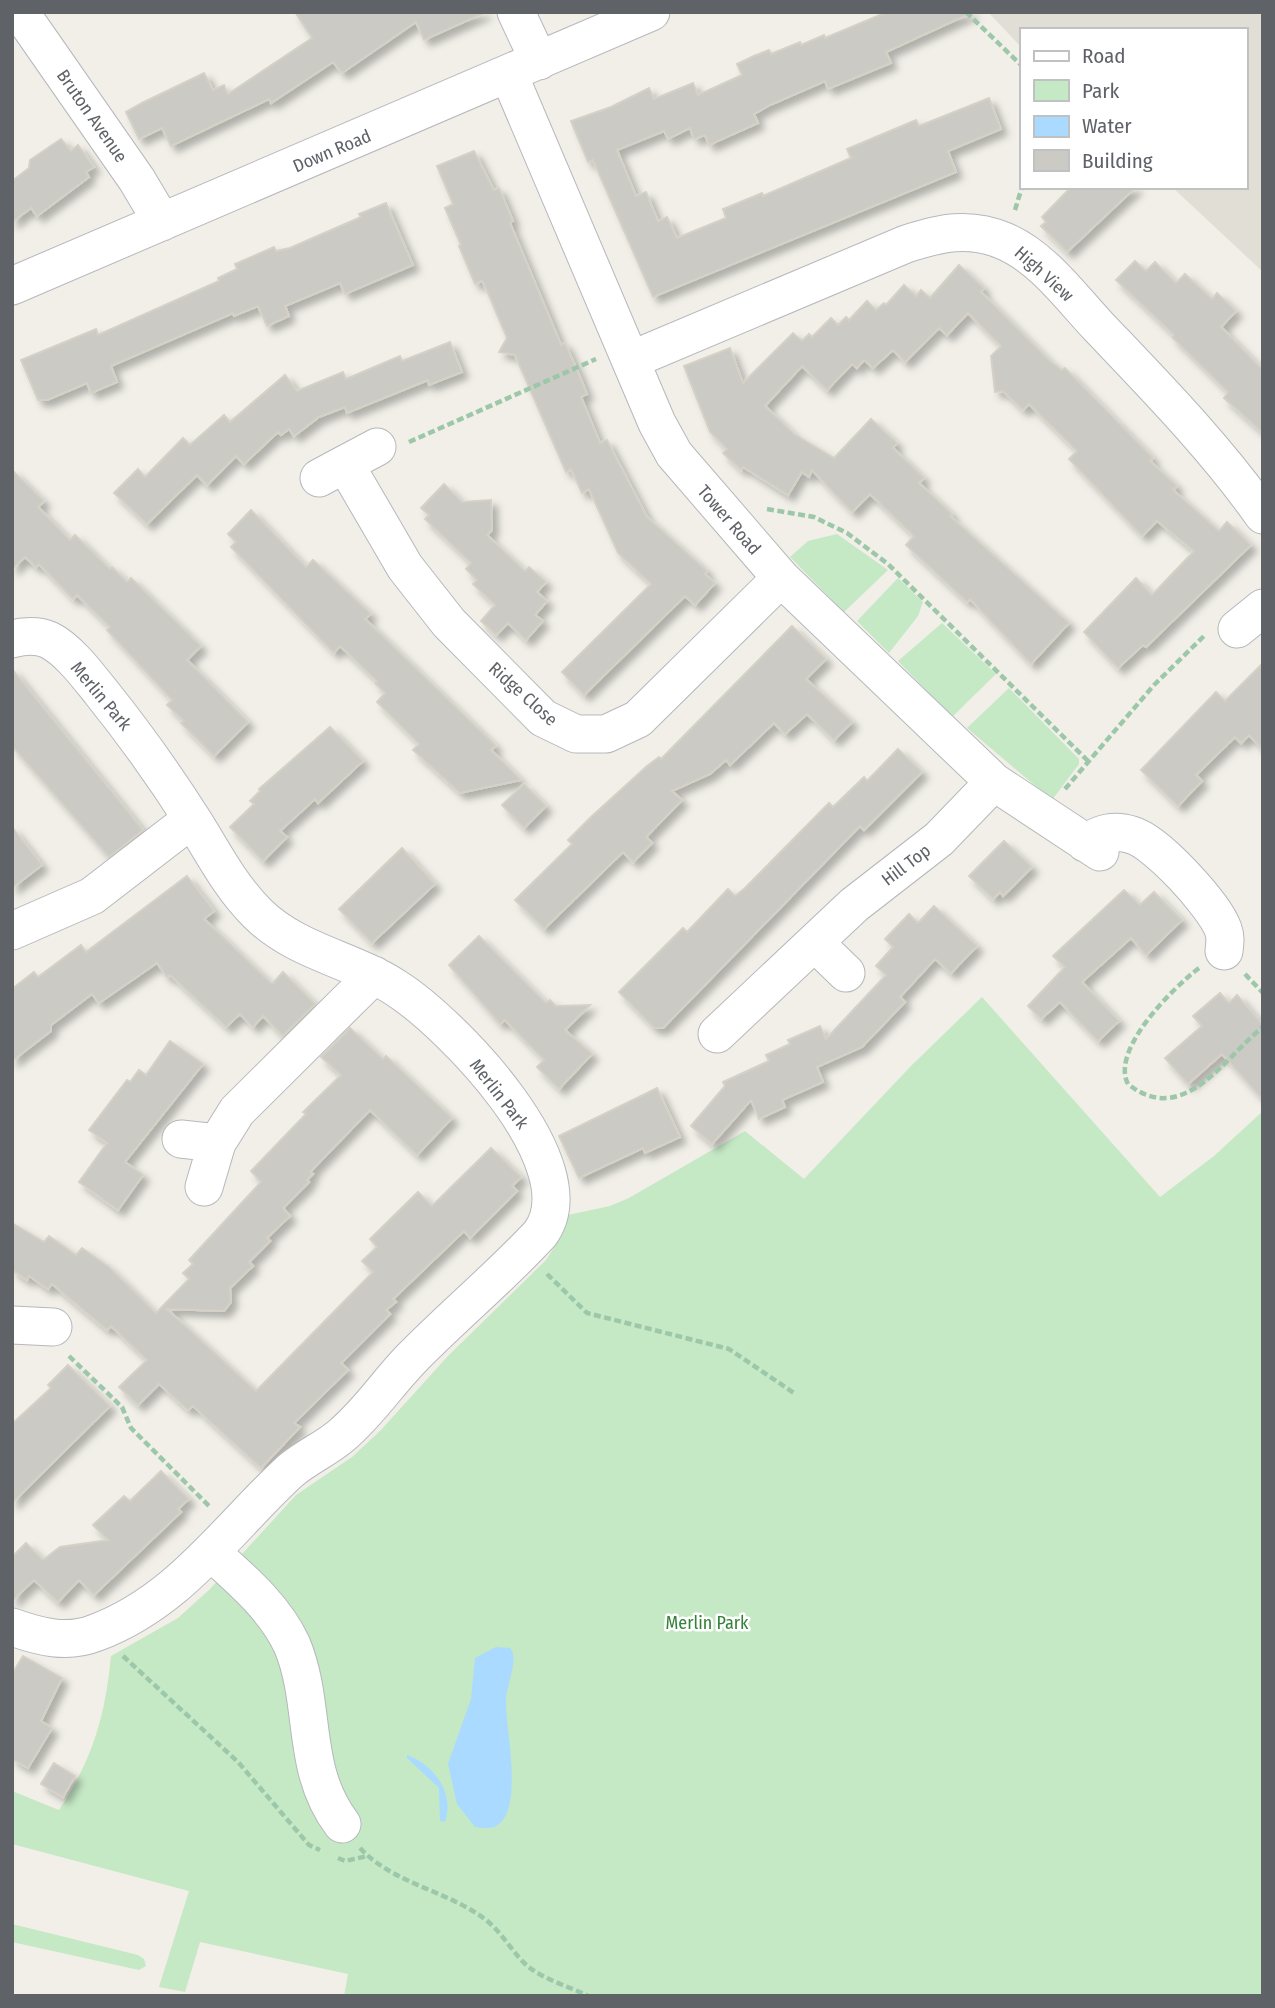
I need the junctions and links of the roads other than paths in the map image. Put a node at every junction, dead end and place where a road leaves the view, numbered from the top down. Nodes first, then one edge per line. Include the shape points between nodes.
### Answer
1 (20, 12) edge
2 (516, 12) edge
3 (651, 12) edge
4 (524, 68) junction
5 (162, 222) junction
6 (12, 286) edge
7 (628, 353) junction
8 (377, 447) road end
9 (1263, 515) edge
10 (781, 578) junction
11 (13, 635) edge
12 (994, 782) junction
13 (192, 819) junction
14 (12, 931) edge
15 (815, 943) junction
16 (1224, 951) road end
17 (846, 974) dead end
18 (374, 975) junction
19 (717, 1034) dead end
20 (204, 1187) dead end
21 (223, 1541) junction
22 (12, 1627) edge
23 (332, 1843) road end

1 - 5 street, Bruton Avenue
2 - 4 street, Tower Road
3 - 4 street, Down Road
4 - 5 street, Down Road
4 - 7 street, Tower Road
5 - 6 street, Down Road
7 - 9 street, High View via 906,244 940,234 977,232 1017,247 1056,282 1234,477
7 - 10 street, Tower Road via 668,446
8 - 10 street, Ridge Close via 332,471 449,623 543,718 576,734 606,734 638,719
10 - 12 street, Tower Road
11 - 13 street, Merlin Park via 49,640 88,676
12 - 15 street, Hill Top via 939,839 854,905
12 - 16 street, Tower Road via 1093,848 1100,835 1119,832 1148,843 1219,920
13 - 14 street via 92,896
13 - 18 street, Merlin Park via 230,881 262,918 306,946
15 - 17 street
15 - 19 street, Hill Top
18 - 20 street via 237,1111 199,1141
18 - 21 street, Merlin Park via 434,1019 493,1080 536,1143 550,1179 553,1208 546,1227 525,1251 411,1359 367,1412 291,1470
21 - 22 street, Merlin Park via 172,1590 104,1629 58,1639
21 - 23 street via 292,1647

